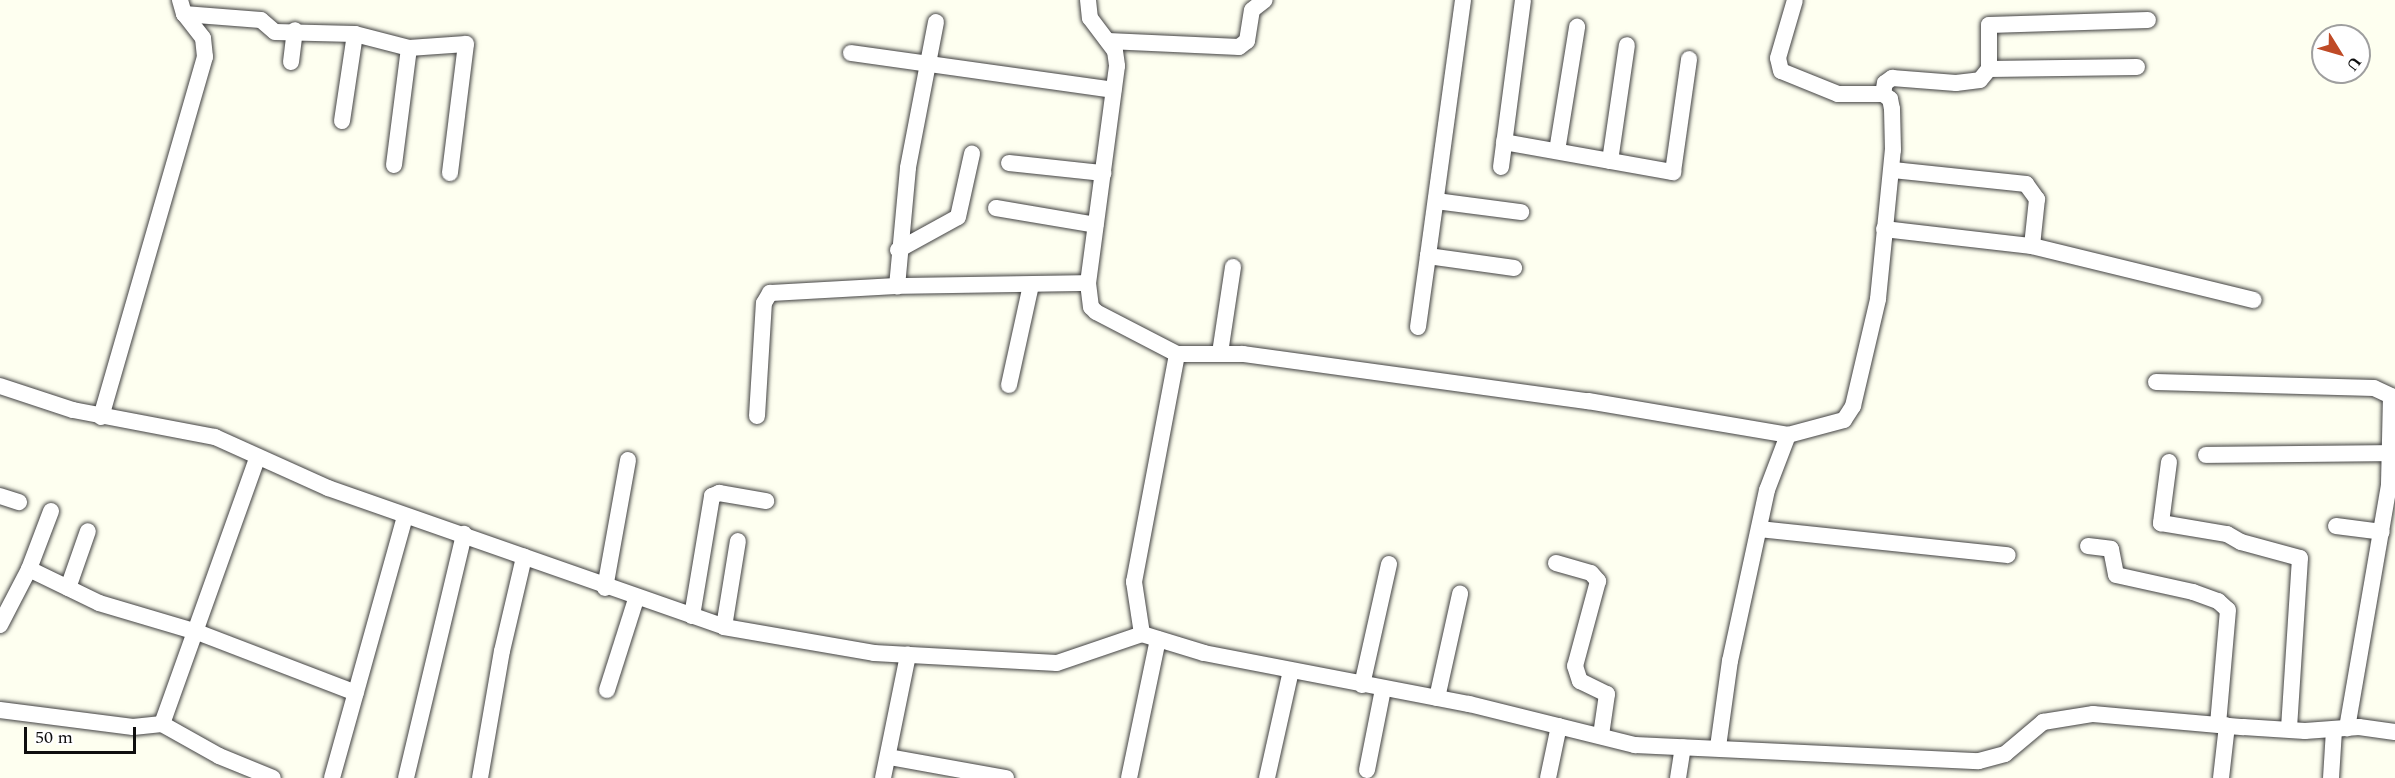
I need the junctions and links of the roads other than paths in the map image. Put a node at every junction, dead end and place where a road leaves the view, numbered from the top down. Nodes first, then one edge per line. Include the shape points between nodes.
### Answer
1 (1088, 0) edge
2 (1265, 0) edge
3 (1463, 0) edge
4 (1523, 0) edge
5 (1795, 0) edge
6 (182, 7) edge
7 (2148, 20) dead end
8 (936, 22) dead end
9 (1577, 27) dead end
10 (295, 30) junction
11 (355, 34) junction
12 (1108, 41) junction
13 (1627, 45) dead end
14 (409, 48) junction
15 (851, 53) dead end
16 (1689, 59) dead end
17 (291, 62) dead end
18 (926, 66) junction
19 (2137, 67) dead end
20 (1989, 69) junction
21 (1113, 90) junction
22 (1883, 94) junction
23 (342, 121) dead end
24 (1504, 142) junction
25 (1557, 151) junction
26 (972, 154) dead end
27 (1610, 161) junction
28 (1009, 163) dead end
29 (394, 165) dead end
30 (1501, 166) dead end
31 (1893, 170) junction
32 (450, 173) dead end
33 (1103, 173) junction
34 (1436, 201) junction
35 (996, 208) dead end
36 (1521, 212) dead end
37 (1096, 225) junction
38 (1884, 230) junction
39 (2032, 246) junction
40 (898, 250) junction
41 (1428, 256) junction
42 (1233, 267) dead end
43 (1514, 267) dead end
44 (1088, 283) junction
45 (1031, 285) junction
46 (897, 286) junction
47 (2253, 300) dead end
48 (1419, 327) dead end
49 (1221, 352) junction
50 (1177, 354) junction
51 (2156, 382) dead end
52 (1010, 385) dead end
53 (0, 386) edge
54 (757, 416) dead end
55 (101, 417) junction
56 (2394, 430) edge
57 (1788, 435) junction
58 (2392, 453) junction
59 (2206, 455) dead end
60 (257, 459) junction
61 (628, 460) dead end
62 (2169, 462) dead end
63 (0, 496) edge
64 (766, 501) dead end
65 (19, 502) dead end
66 (51, 512) dead end
67 (405, 516) junction
68 (2336, 526) dead end
69 (1759, 529) junction
70 (88, 531) dead end
71 (2382, 532) junction
72 (464, 534) junction
73 (738, 542) dead end
74 (2088, 546) dead end
75 (2008, 555) dead end
76 (524, 557) junction
77 (1556, 563) dead end
78 (1389, 564) dead end
79 (29, 569) junction
80 (68, 588) junction
81 (605, 588) junction
82 (1460, 594) dead end
83 (636, 598) junction
84 (692, 616) junction
85 (0, 625) edge
86 (724, 627) junction
87 (197, 632) junction
88 (1150, 637) junction
89 (908, 655) junction
90 (1291, 671) junction
91 (1362, 685) junction
92 (1383, 689) junction
93 (607, 690) dead end
94 (356, 693) junction
95 (1437, 698) junction
96 (0, 710) edge
97 (162, 724) junction
98 (2223, 724) junction
99 (1559, 726) junction
100 (2289, 729) junction
101 (2341, 729) junction
102 (2395, 732) edge
103 (1601, 735) junction
104 (1683, 747) junction
105 (1718, 747) junction
106 (889, 757) junction
107 (1368, 770) dead end
108 (273, 778) edge
109 (332, 778) edge
110 (406, 778) edge
111 (480, 778) edge
112 (883, 778) edge
113 (1006, 778) edge
114 (1129, 778) edge
115 (1267, 778) edge
116 (1548, 778) edge
117 (1678, 778) edge
118 (2220, 778) edge
119 (2331, 778) edge

1 - 12 street via 1090,18
2 - 12 street via 1252,10 1247,41 1239,47
3 - 34 street
4 - 24 street
5 - 22 street via 1778,58 1781,71 1838,94
6 - 10 street via 261,20 274,32
6 - 55 street via 203,38 205,57
7 - 20 street via 1989,25
8 - 18 street
9 - 25 street
10 - 11 street
10 - 17 street
11 - 14 street
11 - 23 street
12 - 21 street via 1117,66
13 - 27 street
14 - 29 street
14 - 32 street via 466,44
15 - 18 street
16 - 27 street via 1673,172
18 - 21 street
18 - 40 street
19 - 20 street
20 - 22 street via 1980,80 1969,82 1892,78 1885,83
21 - 33 street
22 - 31 street via 1890,99 1892,109
24 - 25 street
24 - 30 street
25 - 27 street
26 - 40 street via 958,217
28 - 33 street
31 - 38 street
31 - 39 street via 2026,183 2037,199
33 - 37 street
34 - 36 street
34 - 41 street
35 - 37 street
37 - 44 street
38 - 39 street
38 - 57 street via 1878,299 1850,413 1830,426
39 - 47 street
40 - 46 street
41 - 43 street
41 - 48 street
42 - 49 street
44 - 45 street
44 - 50 street via 1091,307 1096,312
45 - 46 street
45 - 52 street
46 - 54 street via 770,293 764,303
49 - 50 street
49 - 57 street via 1600,402
50 - 88 street via 1134,582
51 - 56 street via 2374,388 2391,396
53 - 55 street
55 - 60 street via 214,436
56 - 58 street
57 - 69 street via 1772,470
58 - 59 street
58 - 71 street
60 - 67 street
60 - 87 street
61 - 81 street
62 - 100 street via 2161,523 2227,534 2241,542 2300,558
63 - 65 street
64 - 84 street via 719,493 712,496
66 - 79 street
67 - 72 street
67 - 94 street
68 - 71 street
69 - 75 street
69 - 105 street via 1730,661
70 - 80 street
71 - 101 street
72 - 76 street
72 - 110 street
73 - 86 street
74 - 98 street via 2111,549 2116,575 2193,592 2218,601 2228,610
76 - 81 street
76 - 111 street via 502,651
77 - 103 street via 1591,573 1598,581 1575,666 1580,681 1607,694
78 - 91 street
79 - 80 street
79 - 85 street
80 - 87 street via 99,603
81 - 83 street
82 - 95 street
83 - 84 street
83 - 93 street
84 - 86 street
86 - 89 street via 765,637
87 - 94 street
87 - 97 street
88 - 89 street via 1057,663
88 - 90 street
88 - 114 street
89 - 106 street
90 - 91 street
90 - 115 street
91 - 92 street
92 - 95 street
92 - 107 street
94 - 109 street
95 - 99 street
96 - 97 street via 134,728
97 - 108 street via 219,756
98 - 100 street
98 - 105 street via 2116,715 2058,717 2035,726 1996,760 1979,761
98 - 118 street
99 - 103 street
99 - 116 street
100 - 101 street
101 - 102 street
101 - 119 street
103 - 104 street via 1635,746
104 - 105 street
104 - 117 street
106 - 112 street
106 - 113 street

